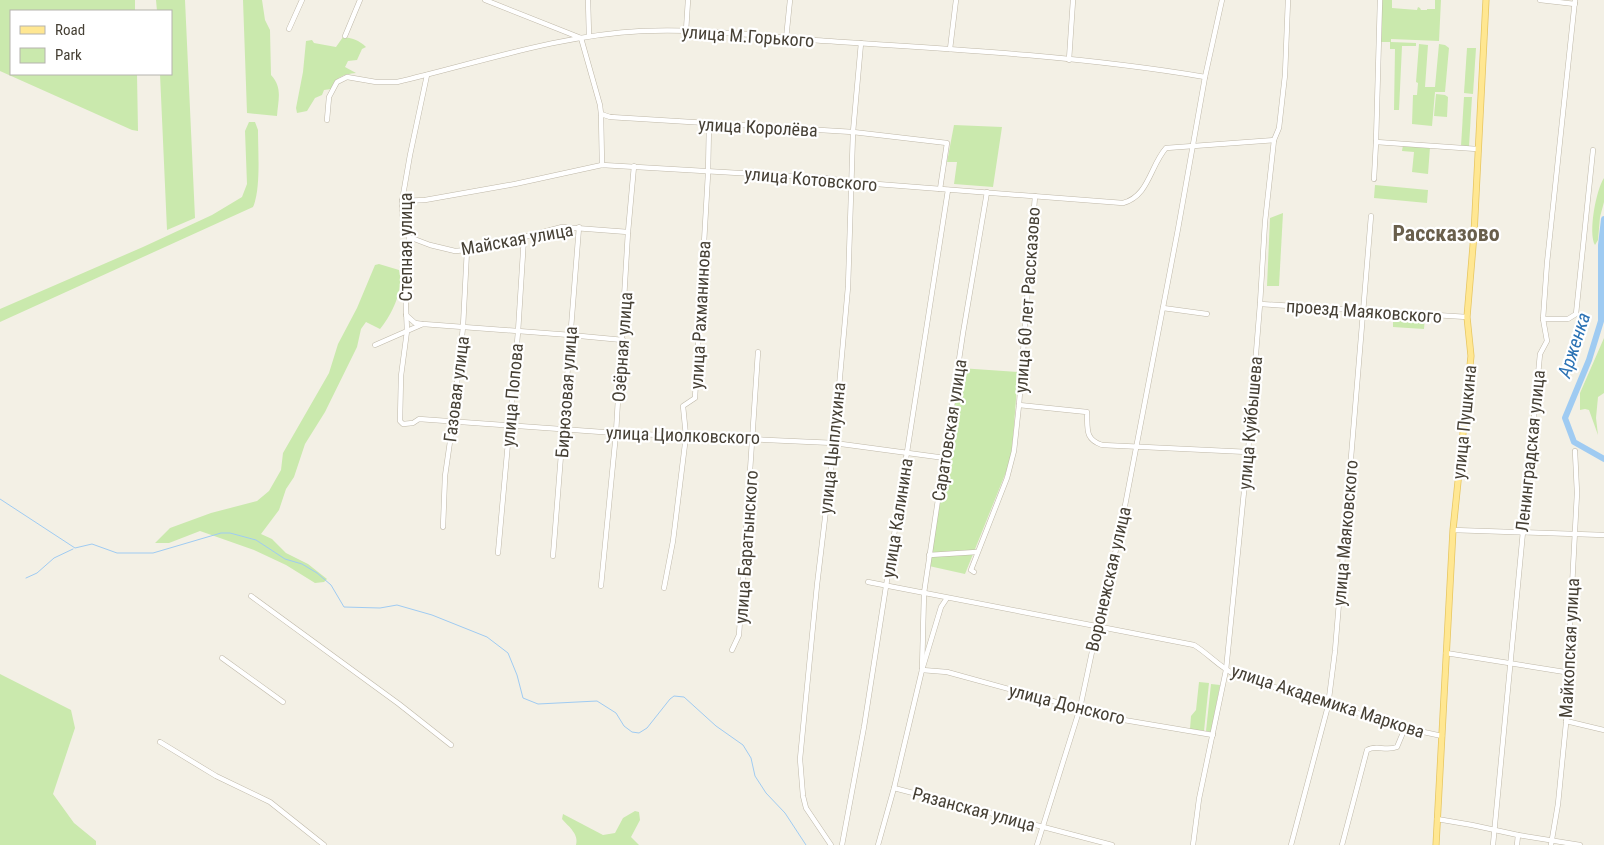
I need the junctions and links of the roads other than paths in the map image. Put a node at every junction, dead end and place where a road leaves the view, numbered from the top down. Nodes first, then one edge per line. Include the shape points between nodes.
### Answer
1 (302, 0) edge
2 (360, 0) edge
3 (485, 0) edge
4 (588, 0) edge
5 (688, 0) edge
6 (790, 0) edge
7 (956, 0) edge
8 (1074, 0) edge
9 (1222, 0) edge
10 (1288, 0) edge
11 (1380, 0) edge
12 (1486, 0) edge
13 (1540, 0) edge
14 (1575, 2) edge
15 (289, 29) dead end
16 (686, 31) junction
17 (345, 36) dead end
18 (589, 36) junction
19 (581, 38) junction
20 (786, 39) junction
21 (861, 44) junction
22 (950, 49) junction
23 (1069, 60) junction
24 (427, 75) junction
25 (1205, 77) junction
26 (601, 114) junction
27 (327, 120) dead end
28 (709, 124) junction
29 (853, 132) junction
30 (1274, 140) junction
31 (1376, 142) junction
32 (1193, 145) junction
33 (1477, 149) junction
34 (1593, 150) dead end
35 (602, 165) junction
36 (634, 166) junction
37 (708, 170) junction
38 (1374, 179) dead end
39 (851, 182) junction
40 (940, 189) junction
41 (948, 190) junction
42 (987, 192) junction
43 (1035, 196) junction
44 (402, 201) junction
45 (1371, 216) dead end
46 (580, 227) junction
47 (628, 232) junction
48 (408, 237) junction
49 (524, 237) junction
50 (467, 250) junction
51 (1260, 304) junction
52 (1163, 308) junction
53 (1363, 312) junction
54 (1207, 314) dead end
55 (406, 315) junction
56 (1467, 317) junction
57 (1543, 319) junction
58 (423, 324) junction
59 (463, 327) junction
60 (407, 331) junction
61 (518, 332) junction
62 (570, 334) junction
63 (622, 340) junction
64 (375, 345) dead end
65 (758, 352) dead end
66 (1019, 405) junction
67 (400, 421) joint
68 (454, 421) junction
69 (509, 424) junction
70 (563, 428) junction
71 (616, 433) junction
72 (686, 436) junction
73 (754, 438) junction
74 (834, 442) junction
75 (1136, 448) junction
76 (1575, 451) dead end
77 (908, 452) junction
78 (1248, 452) junction
79 (945, 458) junction
80 (443, 527) dead end
81 (1453, 530) junction
82 (1522, 532) junction
83 (1574, 534) junction
84 (1604, 536) edge
85 (977, 552) junction
86 (498, 554) dead end
87 (929, 555) junction
88 (553, 556) dead end
89 (974, 572) dead end
90 (868, 582) dead end
91 (601, 586) dead end
92 (886, 586) junction
93 (664, 588) dead end
94 (924, 593) junction
95 (251, 596) dead end
96 (947, 598) junction
97 (1098, 626) junction
98 (732, 650) dead end
99 (1446, 653) junction
100 (222, 658) dead end
101 (1510, 664) junction
102 (922, 670) junction
103 (1226, 670) junction
104 (1571, 674) junction
105 (284, 702) dead end
106 (1328, 704) junction
107 (1080, 708) junction
108 (1566, 721) junction
109 (1405, 728) junction
110 (1604, 730) edge
111 (1213, 735) junction
112 (1442, 736) junction
113 (160, 742) dead end
114 (451, 745) dead end
115 (894, 788) junction
116 (1437, 819) junction
117 (1043, 827) junction
118 (1495, 830) junction
119 (1518, 836) junction
120 (1551, 843) edge
121 (324, 845) edge
122 (831, 845) edge
123 (842, 845) edge
124 (878, 845) edge
125 (1037, 845) edge
126 (1112, 845) edge
127 (1194, 845) edge
128 (1290, 845) edge
129 (1342, 845) edge
130 (1436, 845) edge
131 (1493, 845) edge
132 (1517, 845) edge
133 (1580, 845) edge

1 - 15 street
2 - 17 street
3 - 19 street
4 - 18 street
5 - 16 street
6 - 20 street
7 - 22 street
8 - 23 street
9 - 25 street, Воронежская улица
10 - 30 street, улица Куйбышева via 1285,75 1279,128
11 - 31 street
12 - 33 main road, улица Пушкина
13 - 14 street
14 - 57 street, Ленинградская улица
16 - 18 street, улица М.Горького
16 - 20 street, улица М.Горького
18 - 19 street, улица М.Горького
19 - 24 street, улица М.Горького
19 - 26 street
20 - 21 street, улица М.Горького
21 - 22 street, улица М.Горького
21 - 29 street, улица Цыплухина
22 - 23 street, улица М.Горького
23 - 25 street, улица М.Горького
24 - 27 street, улица М.Горького via 398,82 376,82 347,76 337,82 329,97
24 - 44 street, Степная улица
25 - 32 street, Воронежская улица
26 - 28 street, улица Королёва
26 - 35 street
28 - 29 street, улица Королёва
28 - 37 street, улица Рахманинова
29 - 39 street, улица Цыплухина
29 - 40 street, улица Королёва via 947,143
30 - 32 street
30 - 51 street, улица Куйбышева
31 - 33 street
31 - 38 street
32 - 43 street, улица Котовского via 1166,148 1144,188 1129,201 1115,203
32 - 52 street, Воронежская улица
33 - 56 main road, улица Пушкина
34 - 57 street via 1576,314 1568,318
35 - 36 street, улица Котовского
35 - 44 street, улица Котовского via 515,184
36 - 37 street, улица Котовского
36 - 47 street, Озёрная улица
37 - 39 street, улица Котовского
37 - 72 street, улица Рахманинова via 695,398 683,406
39 - 40 street, улица Котовского
39 - 74 street, улица Цыплухина via 848,287
40 - 41 street, улица Котовского
41 - 42 street, улица Котовского
41 - 77 street, улица Калинина
42 - 43 street, улица Котовского
42 - 79 street, Саратовская улица
43 - 66 street, улица 60 лет Рассказово
44 - 48 street, Степная улица via 403,226
45 - 53 street, улица Маяковского
46 - 47 street, Майская улица
46 - 49 street, Майская улица via 562,227
46 - 62 street, Бирюзовая улица
47 - 63 street, Озёрная улица
48 - 50 street, Майская улица via 455,251
48 - 55 street, Степная улица
49 - 50 street, Майская улица
49 - 61 street, улица Попова
50 - 59 street, Газовая улица
51 - 53 street, проезд Маяковского
51 - 78 street, улица Куйбышева
52 - 54 street
52 - 75 street, Воронежская улица
53 - 56 street, проезд Маяковского
53 - 106 street, улица Маяковского via 1336,643
55 - 58 street via 415,323
55 - 60 street, Степная улица
56 - 81 main road, улица Пушкина via 1470,356
57 - 82 street, Ленинградская улица via 1547,341 1540,354
58 - 59 street
58 - 60 street
59 - 61 street
59 - 68 street, Газовая улица
60 - 64 street
60 - 67 street, Степная улица
61 - 62 street
61 - 69 street, улица Попова
62 - 63 street
62 - 70 street, Бирюзовая улица
63 - 71 street, Озёрная улица
65 - 73 street, улица Баратынского
66 - 75 street, улица 60 лет Рассказово via 1088,412 1088,433 1094,442
66 - 85 street, улица 60 лет Рассказово via 1010,466
67 - 68 street, улица Циолковского via 406,425 420,419
68 - 69 street, улица Циолковского
68 - 80 street, Газовая улица via 445,476
69 - 70 street, улица Циолковского
69 - 86 street, улица Попова
70 - 71 street, улица Циолковского
70 - 88 street, Бирюзовая улица
71 - 72 street, улица Циолковского
71 - 91 street, Озёрная улица
72 - 73 street, улица Циолковского
72 - 93 street, улица Рахманинова
73 - 74 street, улица Циолковского
73 - 98 street, улица Баратынского via 739,636
74 - 77 street, улица Циолковского
74 - 122 street, улица Цыплухина via 816,585 800,759 806,808
75 - 78 street
75 - 97 street, Воронежская улица
76 - 83 street, Майкопская улица via 1577,493
77 - 79 street, улица Циолковского
77 - 92 street, улица Калинина
78 - 103 street, улица Куйбышева
79 - 87 street, Саратовская улица
81 - 82 street
81 - 99 main road, улица Пушкина
82 - 83 street
82 - 101 street, Ленинградская улица
83 - 84 street
83 - 104 street, Майкопская улица via 1568,662
85 - 87 street
85 - 89 street, улица 60 лет Рассказово via 971,570
87 - 94 street, Саратовская улица
90 - 92 street, улица Академика Маркова
92 - 94 street, улица Академика Маркова
92 - 123 street, улица Калинина
94 - 96 street, улица Академика Маркова
94 - 102 street, Саратовская улица
95 - 114 street
96 - 97 street, улица Академика Маркова
96 - 102 street, Саратовская улица via 941,607
97 - 103 street, улица Академика Маркова via 1194,645
97 - 107 street, Воронежская улица
99 - 101 street
99 - 112 main road, улица Пушкина
100 - 105 street
101 - 104 street
101 - 118 street, Ленинградская улица
102 - 107 street, улица Донского via 947,672
102 - 115 street, Саратовская улица
103 - 106 street, улица Академика Маркова
103 - 111 street, улица Куйбышева
104 - 108 street, Майкопская улица
106 - 109 street, улица Академика Маркова
106 - 128 street, улица Маяковского
107 - 111 street, улица Донского
107 - 117 street, Воронежская улица
108 - 110 street
108 - 120 street, Майкопская улица
109 - 112 street, улица Академика Маркова
109 - 129 street via 1397,747 1367,750
111 - 127 street, улица Куйбышева
112 - 116 main road, улица Пушкина
113 - 121 street via 216,776 270,802
115 - 117 street, Рязанская улица
115 - 124 street, Саратовская улица
116 - 118 street
116 - 130 main road, улица Пушкина
117 - 125 street, Воронежская улица
117 - 126 street, Рязанская улица
118 - 119 street
118 - 131 street, Ленинградская улица
119 - 120 street
119 - 132 street
120 - 133 street

